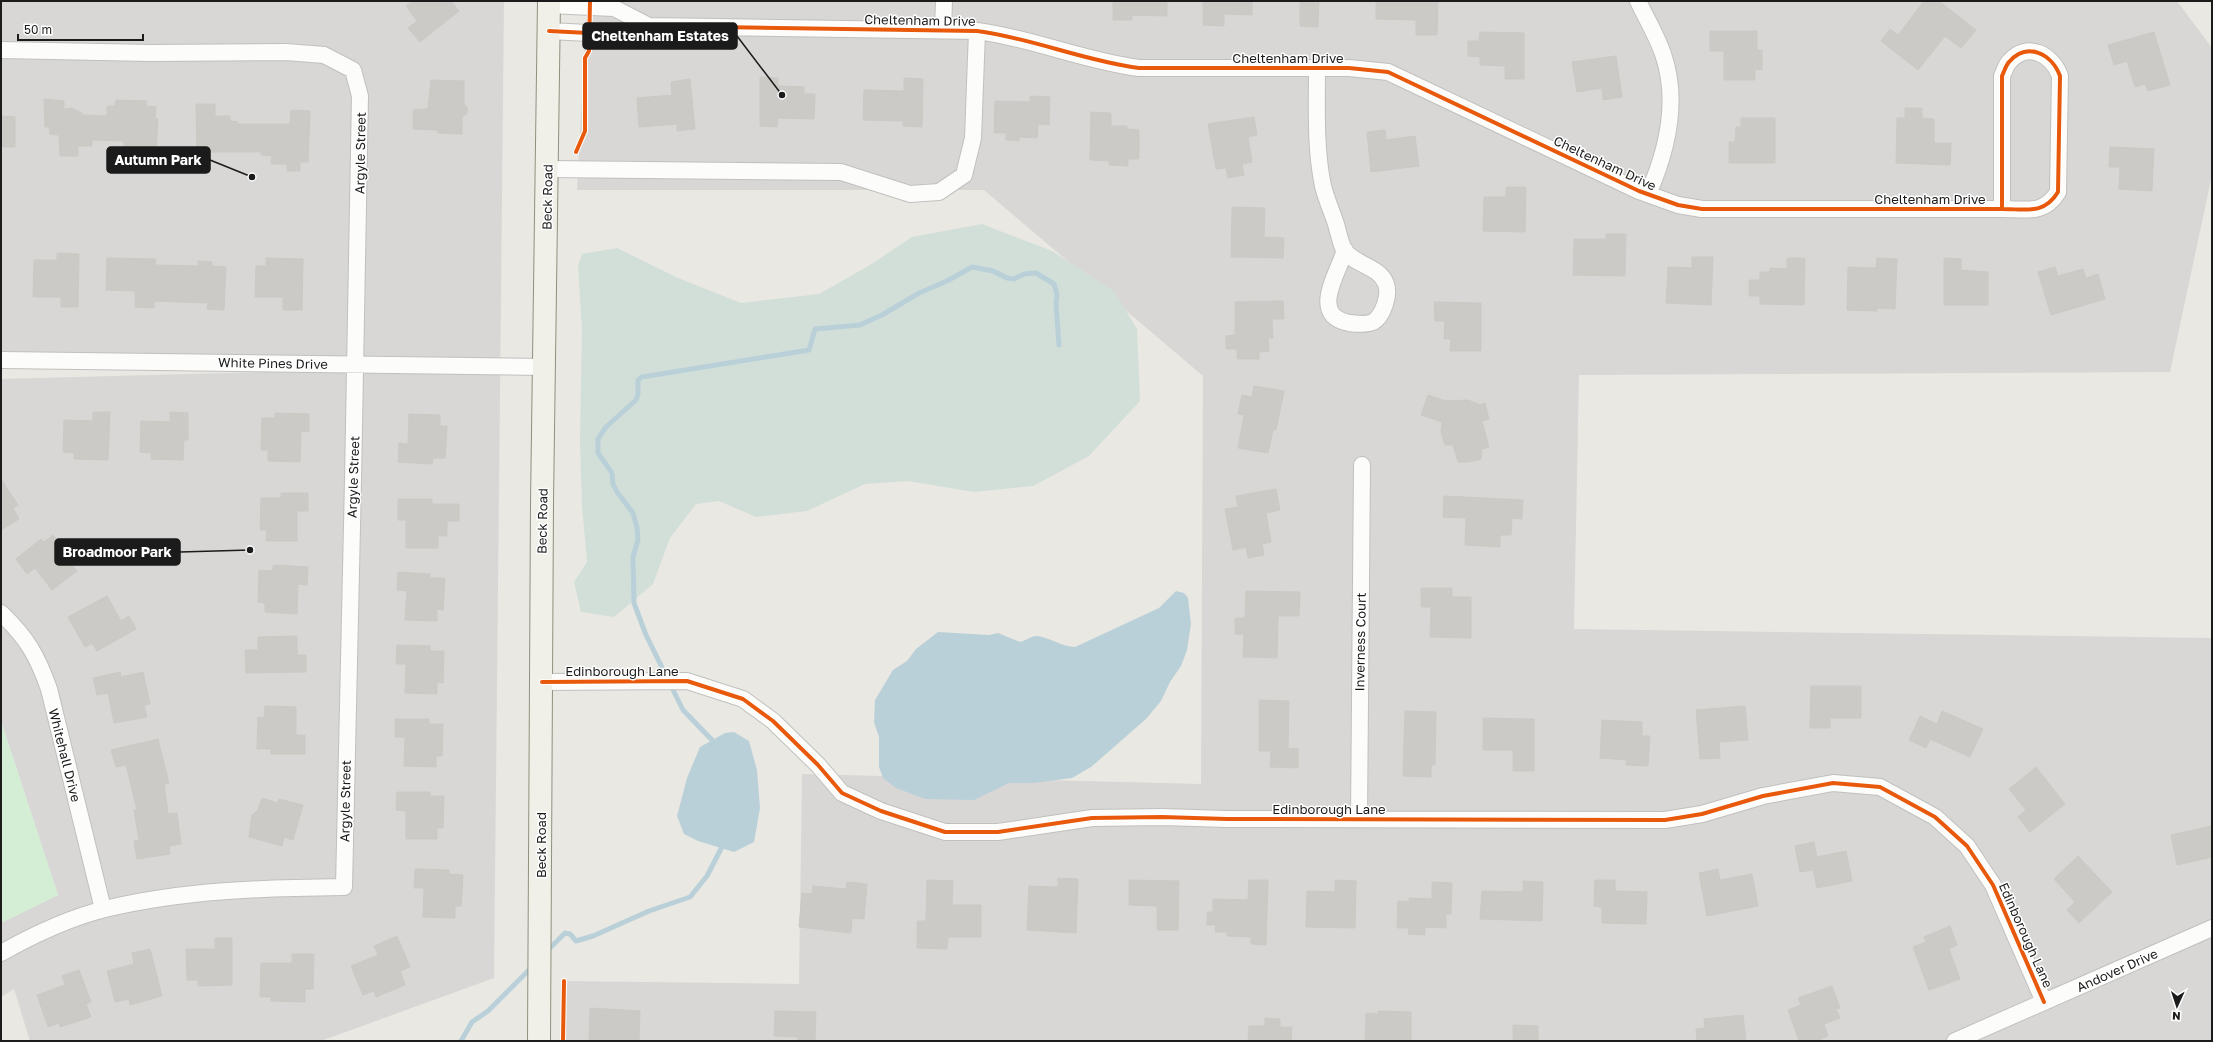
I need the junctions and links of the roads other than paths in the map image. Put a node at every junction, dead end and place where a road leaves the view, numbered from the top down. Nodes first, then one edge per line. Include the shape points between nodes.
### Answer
1 (944, 1) edge
2 (1638, 1) edge
3 (549, 3) edge
4 (649, 26) junction
5 (943, 30) junction
6 (549, 31) junction
7 (977, 31) junction
8 (1, 50) edge
9 (1317, 68) junction
10 (547, 169) junction
11 (1648, 194) junction
12 (2002, 209) junction
13 (1345, 250) junction
14 (1, 360) edge
15 (357, 364) junction
16 (545, 367) junction
17 (1362, 464) dead end
18 (1, 613) edge
19 (542, 682) junction
20 (1359, 819) junction
21 (103, 909) junction
22 (2212, 928) edge
23 (1, 953) edge
24 (2044, 1002) junction
25 (539, 1041) edge
26 (1955, 1041) edge

1 - 5 street
2 - 11 street via 1663,53 1670,91 1663,153
3 - 4 street, Cheltenham Drive via 614,8
3 - 6 main road, Beck Road
4 - 5 street, Cheltenham Drive
4 - 6 street, Cheltenham Drive via 608,34
5 - 7 street, Cheltenham Drive
6 - 10 main road, Beck Road
7 - 9 street, Cheltenham Drive via 1113,65 1139,68
7 - 10 street via 973,138 964,176 939,192 910,194 841,172
8 - 15 street, Argyle Street via 294,53 324,55 353,70 360,96
9 - 11 street, Cheltenham Drive via 1388,72
9 - 13 street via 1320,170
10 - 16 main road, Beck Road
11 - 12 street, Cheltenham Drive via 1678,205 1702,209
12 - 12 street, Cheltenham Drive via 2042,209 2052,202 2058,192 2060,76 2056,65 2045,55 2020,53 2008,62 2002,76
13 - 13 street via 1327,297 1331,312 1339,321 1365,324 1374,321 1385,303 1386,283 1380,274
14 - 15 street, White Pines Drive
15 - 16 street, White Pines Drive
15 - 21 street, Argyle Street via 344,887 214,891 168,896
16 - 19 main road, Beck Road
17 - 20 street, Inverness Court
18 - 21 street, Whitehall Drive via 18,630 39,660 49,689
19 - 20 street, Edinborough Lane via 687,681 743,699 773,721 818,765 842,793 880,811 945,832 998,832 1092,818
19 - 25 main road, Beck Road
20 - 24 street, Edinborough Lane via 1665,820 1702,814 1763,796 1833,783 1880,787 1911,802 1935,818 1968,846 1993,886
21 - 23 street, Argyle Street via 36,934
22 - 24 street, Andover Drive
24 - 26 street, Andover Drive

